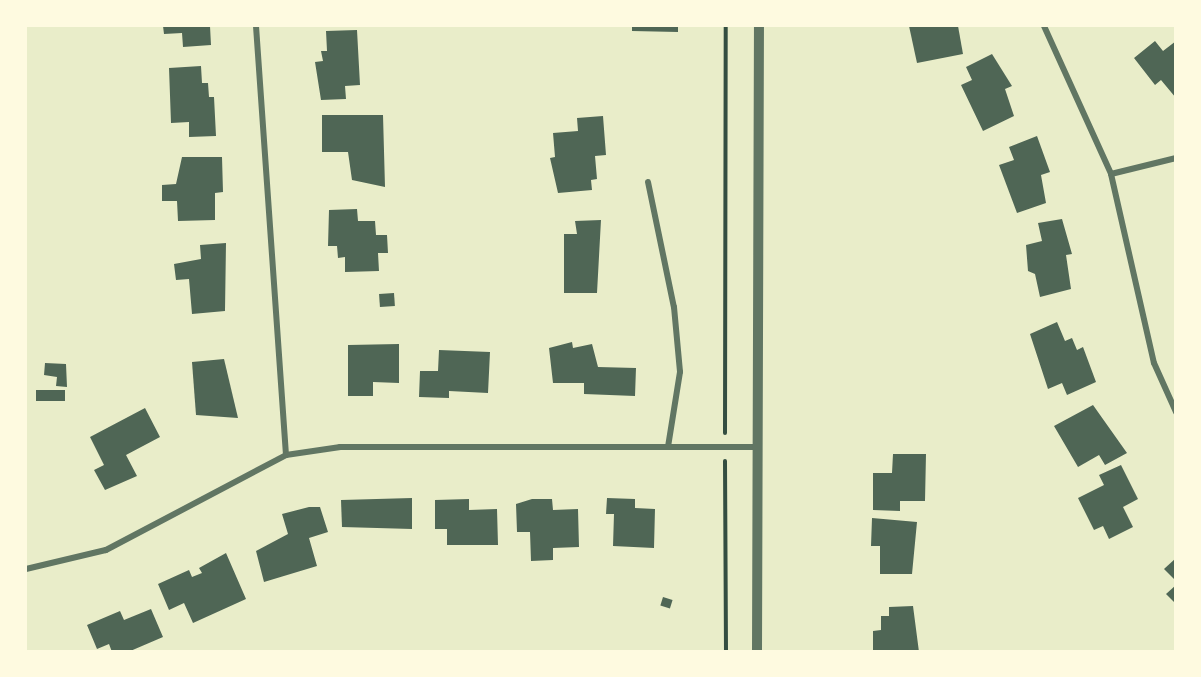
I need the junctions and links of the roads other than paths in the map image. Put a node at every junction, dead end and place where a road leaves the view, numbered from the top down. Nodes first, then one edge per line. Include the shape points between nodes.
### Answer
1 (256, 26) edge
2 (759, 26) edge
3 (1044, 26) edge
4 (1176, 158) edge
5 (1111, 174) junction
6 (648, 182) dead end
7 (1176, 412) edge
8 (668, 447) junction
9 (758, 447) junction
10 (286, 455) junction
11 (26, 569) edge
12 (757, 651) edge

1 - 10 street
2 - 9 street
3 - 5 street
4 - 5 street
5 - 7 street via 1154,363
6 - 8 street via 674,307 680,372
8 - 9 street
8 - 10 street via 340,447
9 - 12 street
10 - 11 street via 106,550

